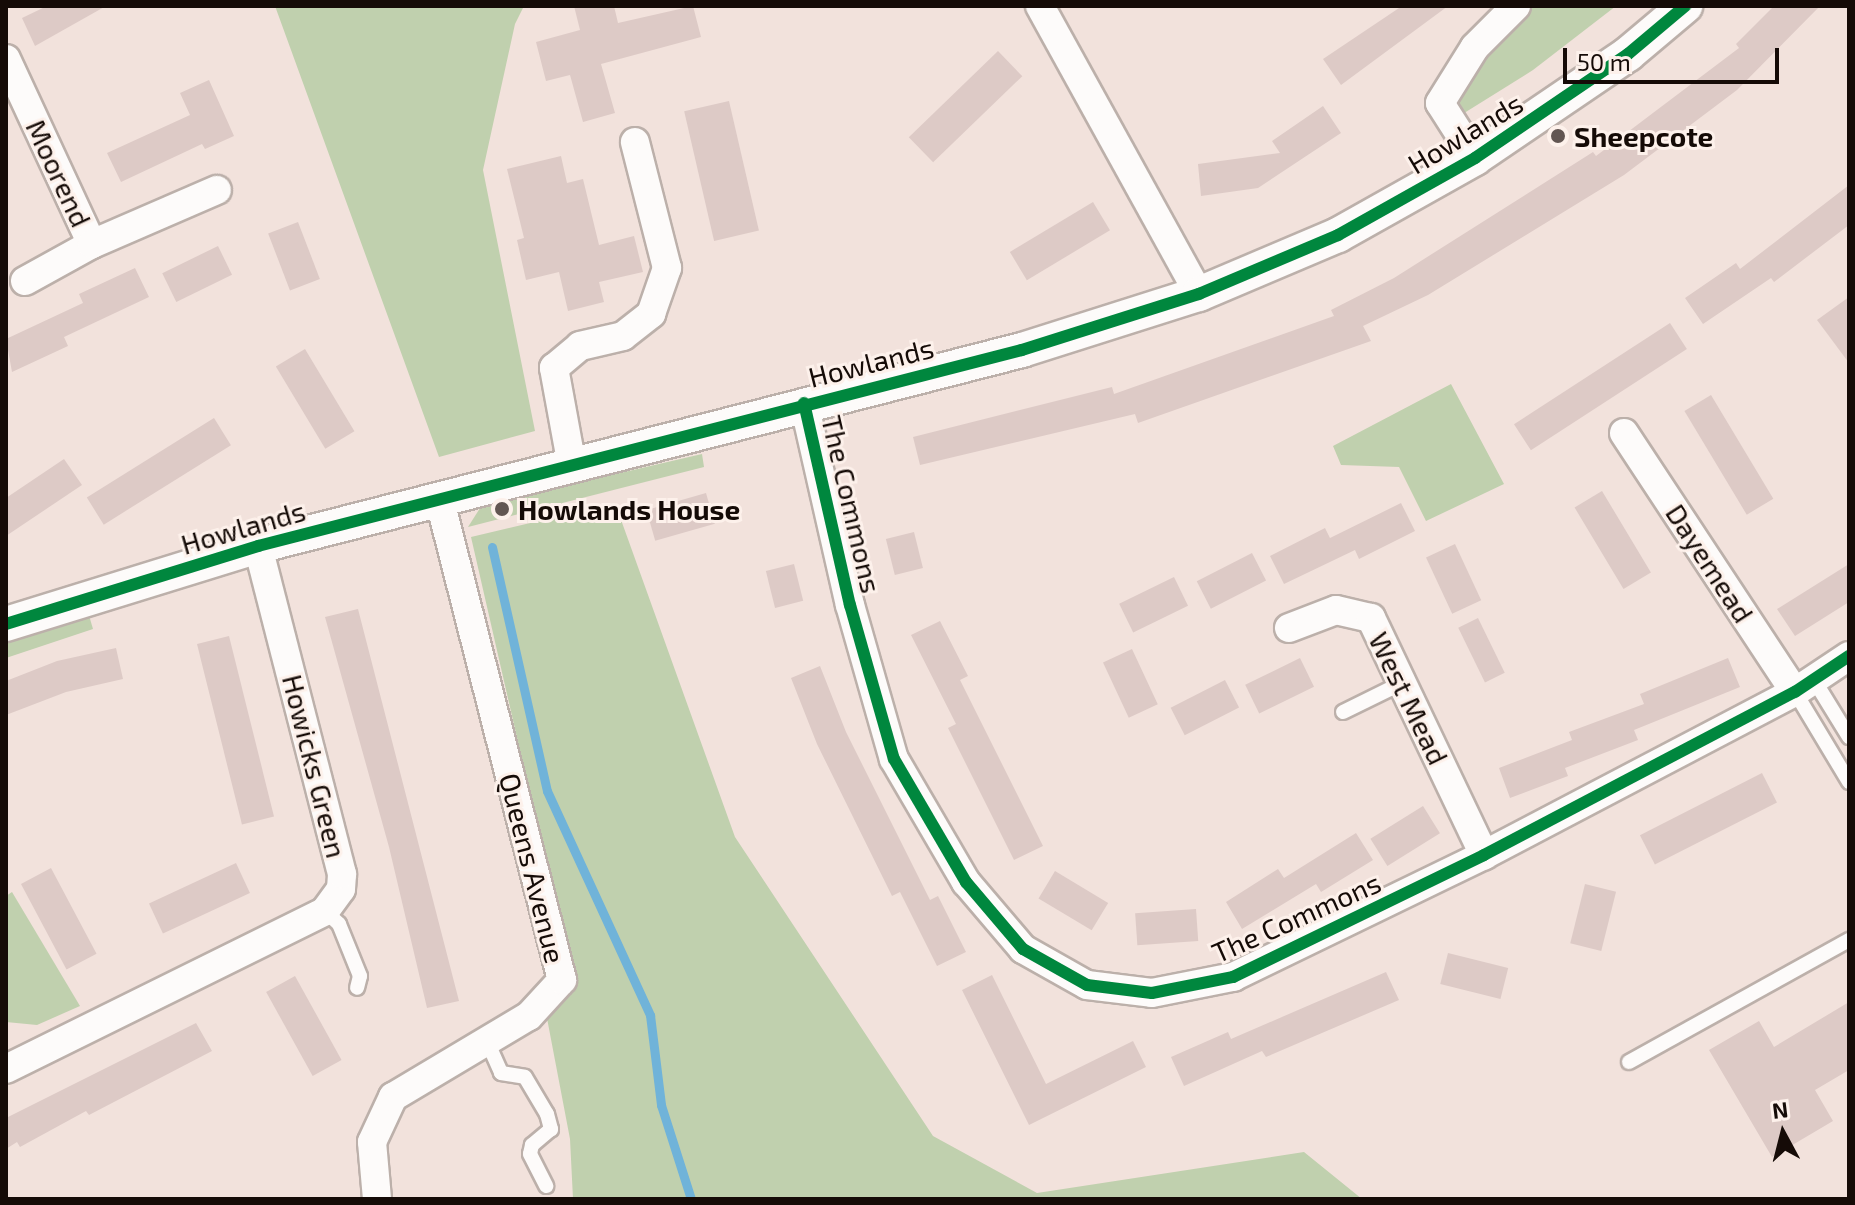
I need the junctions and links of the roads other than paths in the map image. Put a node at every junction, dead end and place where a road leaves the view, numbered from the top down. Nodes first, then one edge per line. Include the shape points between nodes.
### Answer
1 (1040, 6) edge
2 (1516, 6) edge
3 (1685, 6) edge
4 (6, 59) edge
5 (635, 142) dead end
6 (1475, 158) junction
7 (217, 190) dead end
8 (92, 244) junction
9 (25, 281) dead end
10 (1199, 294) junction
11 (804, 403) junction
12 (1624, 433) dead end
13 (572, 466) junction
14 (439, 499) junction
15 (258, 546) junction
16 (6, 624) edge
17 (1289, 628) dead end
18 (1849, 656) edge
19 (1402, 683) junction
20 (1804, 686) junction
21 (1343, 712) dead end
22 (1849, 737) edge
23 (1849, 782) edge
24 (1484, 855) junction
25 (325, 911) junction
26 (1849, 940) edge
27 (357, 988) dead end
28 (487, 1041) junction
29 (6, 1048) edge
30 (44, 1051) junction
31 (1629, 1062) dead end
32 (6, 1069) edge
33 (546, 1186) dead end
34 (377, 1199) edge

1 - 10 street
2 - 6 street via 1475,47 1440,103
3 - 6 street, Howlands via 1628,54
4 - 8 street, Moorend
5 - 13 street via 667,268 651,314 623,336 580,346 554,368
6 - 10 street, Howlands via 1338,235
7 - 8 street, Moorend
8 - 9 street, Moorend
10 - 11 street, Howlands via 1022,350
11 - 13 street, Howlands
11 - 24 street, The Commons via 850,605 894,759 966,882 1023,949 1087,985 1152,993 1233,977
12 - 20 street, Dayemead
13 - 14 street, Howlands
14 - 15 street, Howlands
14 - 28 street, Queens Avenue via 562,980 529,1016
15 - 16 street, Howlands
15 - 25 street, Howicks Green via 342,874 341,889
17 - 19 street, West Mead via 1336,610 1371,618
18 - 20 street, The Commons
19 - 21 lane
19 - 24 street, West Mead
20 - 22 lane
20 - 23 lane
20 - 24 street, The Commons
25 - 27 lane via 344,937 360,976
25 - 30 street
26 - 31 lane
28 - 33 lane via 501,1073 525,1077 547,1114 551,1129 532,1145 530,1154
28 - 34 street, Queens Avenue via 393,1097 372,1142
29 - 30 street
30 - 32 street

